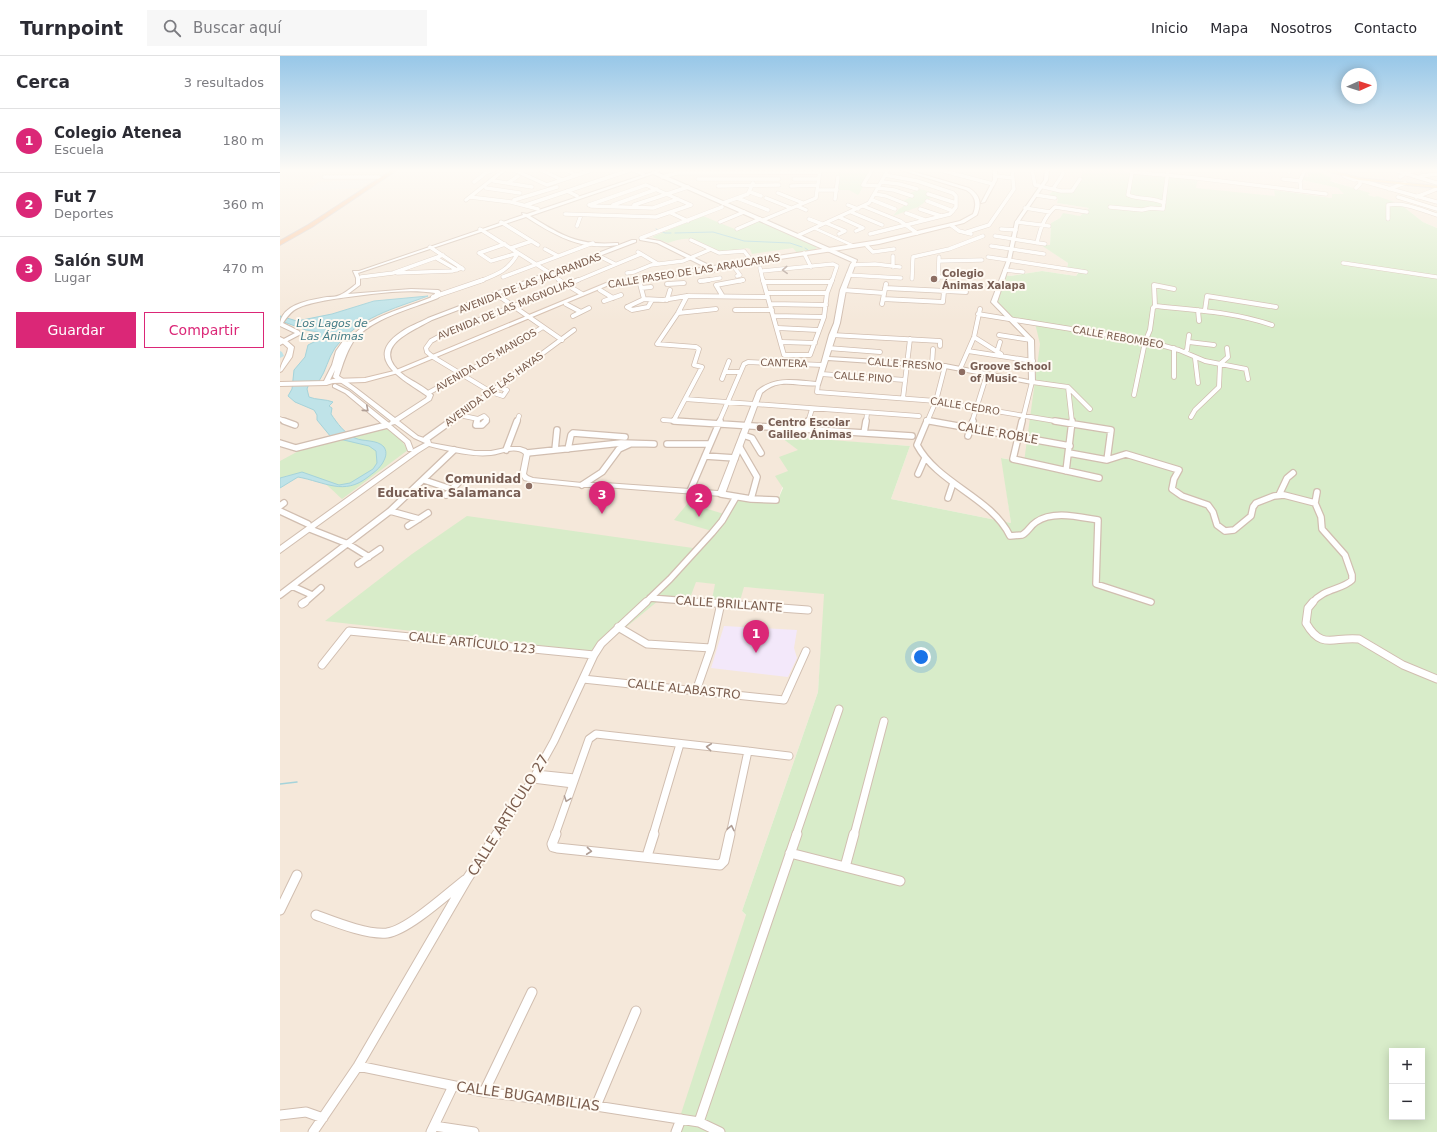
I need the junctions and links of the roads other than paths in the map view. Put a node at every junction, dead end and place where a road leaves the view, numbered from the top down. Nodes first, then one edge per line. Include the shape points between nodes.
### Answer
1 (312, 220) edge
2 (318, 220) edge
3 (508, 220) edge
4 (536, 220) edge
5 (578, 220) edge
6 (724, 220) edge
7 (759, 220) edge
8 (765, 220) edge
9 (813, 220) edge
10 (832, 220) edge
11 (846, 220) edge
12 (871, 220) edge
13 (898, 220) edge
14 (926, 220) edge
15 (966, 220) edge
16 (971, 220) edge
17 (992, 220) edge
18 (1044, 220) edge
19 (688, 221) edge
20 (502, 222) junction
21 (720, 222) dead end
22 (1017, 222) joint
23 (319, 224) dead end
24 (824, 224) junction
25 (906, 225) junction
26 (1040, 225) junction
27 (577, 226) dead end
28 (952, 226) junction
29 (1049, 226) dead end
30 (737, 228) dead end
31 (814, 228) junction
32 (873, 229) dead end
33 (1001, 229) dead end
34 (482, 230) junction
35 (1016, 230) junction
36 (856, 231) dead end
37 (967, 232) junction
38 (917, 233) junction
39 (839, 234) dead end
40 (870, 234) dead end
41 (799, 235) junction
42 (983, 236) dead end
43 (995, 236) dead end
44 (977, 238) junction
45 (1014, 239) junction
46 (280, 240) edge
47 (637, 240) junction
48 (691, 240) dead end
49 (894, 240) junction
50 (532, 241) junction
51 (1037, 243) junction
52 (280, 244) edge
53 (505, 244) junction
54 (590, 244) junction
55 (1045, 244) dead end
56 (538, 245) dead end
57 (617, 245) junction
58 (854, 246) junction
59 (867, 246) junction
60 (991, 246) dead end
61 (431, 247) junction
62 (511, 248) junction
63 (545, 248) dead end
64 (894, 249) dead end
65 (1011, 249) junction
66 (709, 250) junction
67 (833, 250) junction
68 (938, 252) junction
69 (518, 253) junction
70 (1044, 254) dead end
71 (443, 255) junction
72 (802, 255) junction
73 (558, 256) junction
74 (599, 256) junction
75 (893, 256) dead end
76 (988, 257) dead end
77 (436, 258) junction
78 (689, 258) junction
79 (982, 260) dead end
80 (1009, 260) junction
81 (752, 261) junction
82 (939, 261) junction
83 (854, 263) junction
84 (1343, 263) dead end
85 (615, 264) junction
86 (658, 264) junction
87 (535, 265) junction
88 (734, 267) junction
89 (893, 267) junction
90 (900, 267) dead end
91 (808, 268) junction
92 (457, 270) junction
93 (1005, 270) junction
94 (707, 271) junction
95 (1023, 272) dead end
96 (1086, 272) dead end
97 (393, 273) junction
98 (627, 273) dead end
99 (359, 274) junction
100 (551, 274) junction
101 (848, 275) junction
102 (737, 276) dead end
103 (1437, 276) edge
104 (503, 277) dead end
105 (674, 277) junction
106 (472, 278) dead end
107 (720, 278) dead end
108 (900, 278) dead end
109 (976, 278) dead end
110 (912, 279) dead end
111 (710, 280) junction
112 (743, 280) dead end
113 (477, 281) junction
114 (700, 281) dead end
115 (765, 282) junction
116 (831, 282) junction
117 (640, 283) junction
118 (684, 283) dead end
119 (568, 284) junction
120 (667, 284) dead end
121 (676, 284) junction
122 (651, 287) dead end
123 (1174, 289) dead end
124 (600, 290) junction
125 (670, 290) dead end
126 (843, 290) junction
127 (944, 291) junction
128 (966, 292) dead end
129 (884, 293) junction
130 (582, 294) junction
131 (827, 294) junction
132 (354, 295) junction
133 (497, 295) junction
134 (621, 295) dead end
135 (722, 295) junction
136 (768, 295) junction
137 (435, 296) junction
138 (687, 296) junction
139 (340, 297) junction
140 (613, 298) junction
141 (644, 299) junction
142 (652, 300) junction
143 (667, 300) junction
144 (604, 301) dead end
145 (566, 304) junction
146 (771, 304) junction
147 (826, 305) junction
148 (513, 306) junction
149 (1155, 306) junction
150 (1276, 307) dead end
151 (589, 308) dead end
152 (716, 309) dead end
153 (980, 309) dead end
154 (735, 310) dead end
155 (772, 310) junction
156 (1198, 310) junction
157 (1205, 310) junction
158 (581, 312) junction
159 (678, 313) junction
160 (978, 314) junction
161 (286, 315) junction
162 (573, 316) dead end
163 (774, 316) junction
164 (824, 316) junction
165 (529, 317) junction
166 (1012, 319) junction
167 (1198, 321) dead end
168 (280, 323) edge
169 (1272, 325) dead end
170 (543, 327) junction
171 (778, 328) junction
172 (574, 330) dead end
173 (818, 330) junction
174 (832, 335) junction
175 (999, 335) dead end
176 (1189, 335) dead end
177 (974, 337) junction
178 (910, 339) junction
179 (562, 340) junction
180 (1031, 340) junction
181 (1146, 340) junction
182 (281, 342) edge
183 (782, 342) junction
184 (1000, 342) dead end
185 (1189, 342) junction
186 (815, 343) junction
187 (940, 344) dead end
188 (1163, 345) junction
189 (1214, 345) dead end
190 (828, 348) junction
191 (1174, 348) junction
192 (1227, 348) dead end
193 (933, 349) dead end
194 (968, 351) junction
195 (880, 352) dead end
196 (997, 352) junction
197 (1160, 352) dead end
198 (1185, 352) junction
199 (1004, 356) junction
200 (434, 358) junction
201 (825, 358) junction
202 (1195, 358) junction
203 (728, 361) dead end
204 (1033, 361) junction
205 (280, 362) edge
206 (907, 364) junction
207 (1220, 364) junction
208 (823, 365) junction
209 (932, 366) junction
210 (945, 366) junction
211 (960, 369) junction
212 (280, 370) edge
213 (725, 372) junction
214 (740, 372) junction
215 (397, 373) junction
216 (462, 374) junction
217 (821, 374) junction
218 (987, 374) junction
219 (1174, 377) dead end
220 (722, 379) dead end
221 (1248, 379) dead end
222 (341, 380) junction
223 (905, 380) junction
224 (1032, 382) junction
225 (326, 383) junction
226 (1198, 383) dead end
227 (280, 384) edge
228 (818, 384) junction
229 (335, 386) junction
230 (348, 386) junction
231 (498, 387) junction
232 (1068, 387) junction
233 (491, 392) junction
234 (429, 394) junction
235 (1134, 395) dead end
236 (904, 398) junction
237 (685, 400) junction
238 (936, 401) junction
239 (729, 403) junction
240 (753, 405) junction
241 (978, 408) junction
242 (812, 409) junction
243 (1090, 409) dead end
244 (867, 413) junction
245 (459, 415) junction
246 (519, 416) dead end
247 (919, 416) dead end
248 (1025, 416) junction
249 (1191, 417) dead end
250 (280, 419) edge
251 (478, 419) dead end
252 (393, 420) junction
253 (662, 420) dead end
254 (674, 420) junction
255 (926, 420) junction
256 (288, 422) junction
257 (719, 424) junction
258 (294, 425) dead end
259 (387, 425) junction
260 (746, 425) junction
261 (1072, 425) junction
262 (280, 427) edge
263 (970, 428) junction
264 (806, 429) junction
265 (557, 430) dead end
266 (864, 433) junction
267 (743, 435) junction
268 (912, 436) dead end
269 (968, 436) dead end
270 (1020, 436) junction
271 (625, 437) dead end
272 (427, 441) junction
273 (280, 443) edge
274 (630, 444) junction
275 (654, 444) dead end
276 (667, 444) dead end
277 (710, 444) junction
278 (739, 446) junction
279 (1070, 446) junction
280 (568, 449) junction
281 (413, 450) junction
282 (454, 450) junction
283 (506, 450) junction
284 (555, 450) junction
285 (527, 453) junction
286 (761, 453) dead end
287 (1069, 453) junction
288 (705, 456) junction
289 (734, 458) junction
290 (925, 458) junction
291 (1107, 460) junction
292 (1066, 471) junction
293 (918, 474) dead end
294 (1293, 474) dead end
295 (1099, 478) dead end
296 (424, 480) junction
297 (460, 481) dead end
298 (952, 483) junction
299 (582, 485) junction
300 (451, 489) junction
301 (690, 491) junction
302 (1317, 492) dead end
303 (721, 494) junction
304 (446, 495) dead end
305 (1279, 495) junction
306 (736, 497) junction
307 (948, 498) dead end
308 (751, 499) junction
309 (776, 500) dead end
310 (1315, 503) junction
311 (280, 511) edge
312 (390, 511) junction
313 (428, 513) dead end
314 (419, 518) junction
315 (408, 526) dead end
316 (309, 527) junction
317 (280, 544) edge
318 (348, 544) junction
319 (380, 549) dead end
320 (280, 550) edge
321 (369, 556) junction
322 (358, 564) dead end
323 (292, 586) junction
324 (321, 588) dead end
325 (312, 595) junction
326 (280, 596) edge
327 (650, 598) junction
328 (1151, 602) dead end
329 (302, 604) dead end
330 (721, 604) junction
331 (808, 610) dead end
332 (618, 627) junction
333 (711, 648) junction
334 (806, 650) dead end
335 (594, 655) junction
336 (322, 665) dead end
337 (583, 679) junction
338 (1437, 679) edge
339 (696, 691) junction
340 (839, 709) dead end
341 (884, 721) dead end
342 (680, 744) junction
343 (748, 751) junction
344 (789, 756) dead end
345 (535, 777) junction
346 (574, 781) junction
347 (790, 853) junction
348 (647, 856) junction
349 (845, 867) junction
350 (298, 876) dead end
351 (467, 879) junction
352 (900, 881) dead end
353 (280, 910) edge
354 (316, 915) dead end
355 (532, 992) dead end
356 (636, 1012) dead end
357 (358, 1066) junction
358 (453, 1086) junction
359 (484, 1092) junction
360 (596, 1106) junction
361 (280, 1115) edge
362 (323, 1118) junction
363 (681, 1119) junction
364 (699, 1122) junction
365 (433, 1129) edge
366 (313, 1132) edge
367 (474, 1132) edge
368 (676, 1132) edge
369 (720, 1132) edge

1 - 46 highway
2 - 52 highway
3 - 20 street
4 - 54 street via 566,240
5 - 27 street
6 - 21 street
7 - 30 street
8 - 41 street
9 - 24 street
10 - 24 street
11 - 36 street via 863,228
12 - 32 street via 882,225
13 - 25 street
14 - 25 street
15 - 28 main road, CALLE PASEO DE LAS ARAUCARIAS
16 - 28 main road, CALLE PASEO DE LAS ARAUCARIAS
17 - 37 street via 989,225
18 - 26 street
19 - 47 street
20 - 34 street
20 - 50 street
22 - 26 street
22 - 35 street
23 - 52 highway
24 - 31 street
24 - 39 street via 845,231
25 - 38 street
25 - 40 street
26 - 29 street
26 - 51 street
28 - 37 street
28 - 38 main road, CALLE PASEO DE LAS ARAUCARIAS
28 - 49 main road, CALLE PASEO DE LAS ARAUCARIAS
31 - 41 street
31 - 58 street
33 - 35 street
34 - 53 street
34 - 61 street
35 - 45 street
37 - 44 street
38 - 49 main road, CALLE PASEO DE LAS ARAUCARIAS
41 - 67 street
42 - 44 street
43 - 45 street
44 - 68 street
45 - 51 street
45 - 65 street
47 - 54 street
47 - 57 street, AVENIDA DE LAS JACARANDAS
47 - 74 street, AVENIDA DE LAS JACARANDAS
47 - 78 street via 655,243
48 - 66 street
49 - 58 main road, CALLE PASEO DE LAS ARAUCARIAS
49 - 59 main road, CALLE PASEO DE LAS ARAUCARIAS
50 - 56 street
50 - 62 street
51 - 55 street
53 - 62 street
53 - 69 street via 479,253 491,261
54 - 57 street
54 - 73 street
57 - 100 street, AVENIDA DE LAS JACARANDAS
58 - 67 main road, CALLE PASEO DE LAS ARAUCARIAS
59 - 64 street via 873,252
59 - 67 main road, CALLE PASEO DE LAS ARAUCARIAS
60 - 65 street
61 - 71 street
61 - 99 street
62 - 69 street
63 - 73 street
65 - 70 street
65 - 80 street
66 - 78 street
66 - 81 street via 722,254 744,251
67 - 72 main road, CALLE PASEO DE LAS ARAUCARIAS
67 - 83 street
68 - 82 street
68 - 110 street via 913,257
69 - 87 street
69 - 113 street via 512,264 502,271
71 - 77 street
71 - 92 street via 464,269
72 - 81 main road, CALLE PASEO DE LAS ARAUCARIAS
72 - 88 main road, CALLE PASEO DE LAS ARAUCARIAS
72 - 91 street
73 - 87 street
74 - 85 street
74 - 100 street, AVENIDA DE LAS JACARANDAS
75 - 89 street
76 - 80 street
77 - 92 street
77 - 97 street
78 - 86 street
78 - 94 street
78 - 94 street
79 - 82 street
80 - 93 street
80 - 96 street
81 - 94 main road, CALLE PASEO DE LAS ARAUCARIAS
82 - 109 street via 938,279
83 - 89 street
83 - 101 street
84 - 103 street
85 - 86 street, AVENIDA DE LAS MAGNOLIAS via 640,253
85 - 119 street, AVENIDA DE LAS MAGNOLIAS
86 - 98 street
87 - 100 street
87 - 104 street
88 - 94 main road, CALLE PASEO DE LAS ARAUCARIAS
88 - 102 street via 740,275
89 - 90 street
91 -> 115 street via 761,270
91 - 116 street via 836,265
92 - 97 street
93 - 95 street
93 - 166 street via 994,302
94 - 105 main road, CALLE PASEO DE LAS ARAUCARIAS
94 - 111 street
94 - 117 main road, CALLE PASEO DE LAS ARAUCARIAS
97 - 99 street
99 - 132 street via 363,285
99 - 139 street via 358,285
100 - 119 street
100 - 133 street, AVENIDA DE LAS JACARANDAS
101 - 108 street
101 - 126 street
105 - 117 main road, CALLE PASEO DE LAS ARAUCARIAS
105 - 121 street
106 - 113 street
107 - 111 street
111 - 114 street
112 - 135 street via 716,285
113 - 137 street
115 - 116 street
115 - 136 street
116 - 131 street
117 - 122 street
117 - 124 main road, CALLE PASEO DE LAS ARAUCARIAS via 611,286
117 - 130 main road, CALLE PASEO DE LAS ARAUCARIAS via 608,284
117 - 141 street
118 - 121 street
119 - 130 street
119 - 148 street, AVENIDA DE LAS MAGNOLIAS
120 - 121 street
123 - 149 street via 1154,285
124 - 140 street
124 - 145 main road, CALLE PASEO DE LAS ARAUCARIAS
125 - 143 street
126 - 129 street
126 - 174 street via 837,323
127 - 128 street
127 - 129 street via 886,286
127 - 129 street via 942,302 882,301
130 - 165 main road, CALLE PASEO DE LAS ARAUCARIAS
131 - 136 street
131 - 147 street
132 - 137 street via 421,290 438,292
132 - 139 street
133 - 148 street
133 - 215 street, AVENIDA DE LAS JACARANDAS via 425,322 399,335 388,347 386,357 390,367
134 - 140 street
135 - 136 street via 756,298
135 - 138 street
136 - 146 street
137 - 161 street via 431,292 420,292 352,298 304,305
137 - 222 street via 389,315 363,330 345,351 336,377
137 - 225 street via 387,314 358,330 339,351
138 - 143 street
138 - 159 street
139 - 161 street via 302,304
140 - 144 street
141 - 142 street
141 - 142 street via 627,307 632,310 648,307
142 - 143 street
145 - 158 street
145 - 165 main road, CALLE PASEO DE LAS ARAUCARIAS
146 - 147 street
146 - 155 street
147 - 164 street
148 - 165 street
148 - 200 street, AVENIDA DE LAS MAGNOLIAS via 431,341 426,348
149 - 156 street
149 - 181 street
150 - 157 street via 1207,296
151 - 158 street
152 - 159 street
153 - 160 street
154 - 155 street
155 - 163 street
156 - 157 street
156 - 167 street
157 - 169 street
158 - 162 street
159 - 237 street via 657,344 699,348 694,366 702,366
160 - 166 street, CALLE REBOMBEO
160 - 177 street
161 - 168 street
163 - 164 street
163 - 171 street
164 - 173 street
165 - 170 street
165 - 200 main road, CALLE PASEO DE LAS ARAUCARIAS
166 - 180 street
166 - 181 street, CALLE REBOMBEO
168 - 182 street via 298,334
170 - 179 street
170 - 216 street, AVENIDA LOS MANGOS
171 - 173 street
171 - 183 street
172 - 179 street, AVENIDA DE LAS HAYAS
173 - 186 street
174 - 178 street
174 - 190 street
175 - 180 street
176 - 185 street
177 - 194 street
177 - 196 street
178 - 187 street
178 - 206 street
179 - 231 street, AVENIDA DE LAS HAYAS
180 - 204 street
181 - 188 street, CALLE REBOMBEO
181 - 235 street
182 - 205 main road via 284,355
182 - 212 main road via 291,347 291,354
183 - 186 street
183 - 186 street via 784,355 810,355
184 - 196 street
185 - 189 street
185 - 198 street
188 - 191 street, CALLE REBOMBEO
188 - 197 street
190 - 195 street
190 - 201 street
191 - 198 street, CALLE REBOMBEO
191 - 219 street
192 - 207 street via 1228,357
193 - 209 street
194 - 199 street
194 - 211 street
196 - 199 street
198 - 202 street, CALLE REBOMBEO
199 - 204 street
200 - 215 main road, CALLE PASEO DE LAS ARAUCARIAS
200 - 216 street, AVENIDA DE LAS MAGNOLIAS
201 - 206 street, CALLE FRESNO
201 - 208 street
202 - 207 street, CALLE REBOMBEO
202 - 226 street
203 - 213 street
204 - 224 street
206 - 209 street, CALLE FRESNO
206 - 223 street
207 - 221 street, CALLE REBOMBEO via 1246,369
207 - 249 street via 1219,386
208 - 214 street, CANTERA via 745,362
208 - 217 street
209 - 210 street, CALLE FRESNO
210 - 211 street, CALLE FRESNO
210 - 238 street
211 - 218 street, CALLE FRESNO
213 - 214 street
213 - 220 street
214 - 239 street
215 - 222 main road, CALLE PASEO DE LAS ARAUCARIAS via 365,380
215 - 230 main road, CALLE PASEO DE LAS ARAUCARIAS via 376,382
215 - 234 street, AVENIDA DE LAS JACARANDAS
216 - 233 street, AVENIDA DE LAS MAGNOLIAS
216 - 234 street, AVENIDA LOS MANGOS
217 - 223 street, CALLE PINO
217 - 228 street
218 - 224 street, CALLE FRESNO
218 - 241 street
222 - 225 main road, CALLE PASEO DE LAS ARAUCARIAS
222 - 230 street
223 - 236 street
224 - 232 street
224 - 248 street
225 - 227 main road, CALLE PASEO DE LAS ARAUCARIAS
225 - 229 main road, CALLE PASEO DE LAS ARAUCARIAS
228 - 236 street, CALLE CEDRO via 817,392
228 - 240 street via 769,384 759,392
229 - 230 main road, CALLE PASEO DE LAS ARAUCARIAS
229 -> 259 street via 347,392
230 - 252 street
231 - 233 street, AVENIDA DE LAS HAYAS
231 - 233 street via 507,390 503,396
232 - 243 street
232 - 261 street
233 - 245 street, AVENIDA DE LAS HAYAS
234 - 252 street, AVENIDA LOS MANGOS via 429,400
236 - 238 street, CALLE CEDRO
237 - 239 street
237 - 254 street
238 - 241 street, CALLE CEDRO
238 - 255 street
239 - 240 street
239 - 257 street
240 - 242 street
240 - 260 street
241 - 248 street, CALLE CEDRO
241 - 263 street
242 - 244 street
242 - 264 street
244 - 247 street
244 - 266 street
245 - 251 street
245 - 272 street, AVENIDA DE LAS HAYAS
246 - 283 street
248 - 261 street, CALLE CEDRO
248 - 270 street
250 - 256 street
252 - 259 street, AVENIDA LOS MANGOS
252 - 272 street via 416,437
253 - 254 street
254 - 257 street
255 - 263 street, CALLE ROBLE
255 - 290 street via 917,445
256 - 258 street
256 - 262 street
257 - 260 street
257 - 277 street
259 - 273 street via 296,448
259 - 281 street via 408,442
260 - 264 street
260 - 267 street
261 - 279 street
261 - 291 street, CALLE CEDRO via 1111,430
263 - 269 street
263 - 270 street, CALLE ROBLE
264 - 266 street
265 - 284 street
266 - 268 street
267 - 278 street
267 - 286 street via 752,438
270 - 279 street, CALLE ROBLE
270 - 292 street via 1013,458
271 - 280 street via 576,432 571,435
272 - 281 street
272 - 282 street
274 - 275 street
274 - 280 street
274 - 299 street via 619,449 602,472
276 - 277 street
277 - 288 street
278 - 289 street
278 - 308 street via 757,477
279 - 287 street
280 - 284 street
281 - 316 street
282 - 283 street via 482,454
282 - 296 street
283 - 285 street via 519,449
284 - 285 street
285 - 299 street via 523,474 526,478
287 - 291 street
287 - 292 street
288 - 289 street
288 - 301 street
289 - 303 street
290 - 293 street
290 - 298 street
291 - 305 street via 1126,454 1179,470 1172,489 1180,496 1209,505 1217,526 1225,531 1234,530 1251,516 1256,503
292 - 295 street
294 - 305 street via 1287,478
296 - 300 street
296 - 312 street
297 - 300 street
298 - 307 street
298 - 328 street via 1000,520 1010,536 1024,535 1038,520 1045,518 1075,516 1098,520 1096,584
299 - 301 street
300 - 304 street
301 - 303 street
302 - 310 street
303 - 306 street
305 - 310 street
306 - 308 street
306 - 327 street, CALLE ARTÍCULO 27 via 712,533
308 - 309 street
310 - 338 street via 1320,513 1322,529 1345,555 1352,580 1316,598 1308,608 1306,616 1310,630 1323,640 1359,639 1402,665
311 - 316 street
312 - 314 street
312 - 318 street
313 - 314 street
314 - 315 street
316 - 317 street
316 - 318 street
316 - 320 street
318 - 321 street
318 - 323 street
319 - 321 street
321 - 322 street
323 - 325 street
323 - 326 street
324 - 325 street
325 - 329 street
327 - 330 street, CALLE BRILLANTE
327 - 332 street, CALLE ARTÍCULO 27
330 - 331 street, CALLE BRILLANTE
330 - 333 street
332 - 333 street via 647,644
332 - 335 street, CALLE ARTÍCULO 27
333 - 339 street
334 - 339 street, CALLE ALABASTRO via 784,700
335 - 336 street, CALLE ARTÍCULO 123 via 349,631
335 - 337 street, CALLE ARTÍCULO 27
337 - 339 street, CALLE ALABASTRO
337 - 345 street, CALLE ARTÍCULO 27
340 - 347 street
341 - 349 street
343 -> 342 street
342 - 346 street via 593,735 589,739
342 - 348 street
343 - 344 street
348 -> 343 street via 720,865 724,861
345 - 346 street
345 - 351 street, CALLE ARTÍCULO 27
346 -> 348 street via 552,842 553,846
347 - 349 street
347 - 364 street
349 - 352 street
350 - 353 street
351 - 354 street via 402,928 389,933
351 - 357 street, CALLE ARTÍCULO 27
355 - 359 street
356 - 360 street
357 - 358 street, CALLE BUGAMBILIAS
357 - 362 street, CALLE ARTÍCULO 27
358 - 359 street, CALLE BUGAMBILIAS
358 - 365 street
359 - 360 street, CALLE BUGAMBILIAS
360 - 363 street, CALLE BUGAMBILIAS
361 - 362 street via 306,1112
362 - 366 street, CALLE ARTÍCULO 27
363 - 364 street, CALLE BUGAMBILIAS
363 - 368 street
364 - 369 street, CALLE BUGAMBILIAS
365 - 367 street

